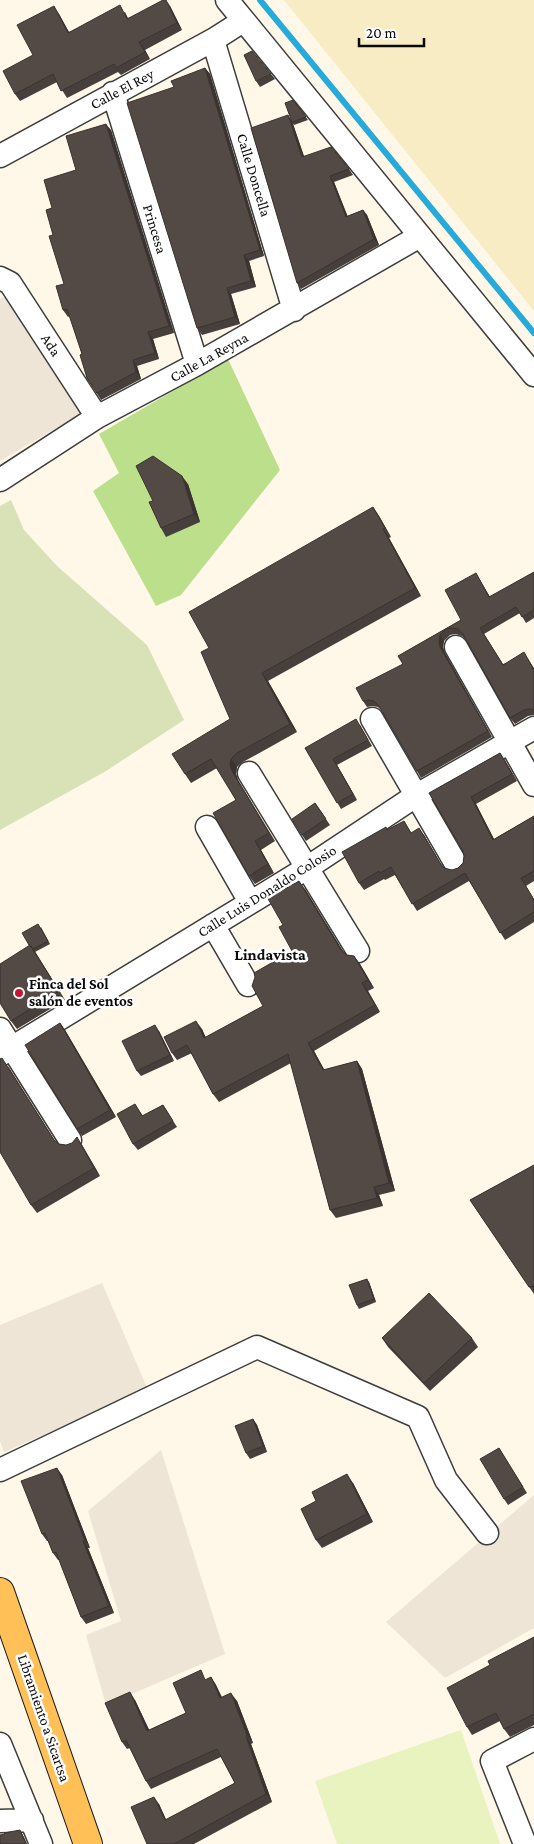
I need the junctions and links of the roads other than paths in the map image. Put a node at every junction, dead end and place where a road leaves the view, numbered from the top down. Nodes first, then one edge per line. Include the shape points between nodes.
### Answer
1 (228, 0) edge
2 (243, 21) junction
3 (213, 40) junction
4 (113, 93) junction
5 (0, 156) edge
6 (420, 236) junction
7 (0, 278) edge
8 (294, 310) junction
9 (197, 364) junction
10 (534, 375) edge
11 (97, 417) junction
12 (0, 480) edge
13 (456, 647) dead end
14 (372, 720) dead end
15 (534, 728) edge
16 (510, 743) junction
17 (248, 773) dead end
18 (534, 785) edge
19 (417, 795) junction
20 (207, 827) dead end
21 (456, 864) dead end
22 (307, 868) junction
23 (250, 902) junction
24 (214, 925) junction
25 (358, 951) dead end
26 (248, 984) dead end
27 (0, 1029) edge
28 (6, 1052) edge
29 (70, 1140) dead end
30 (0, 1470) edge
31 (487, 1533) dead end
32 (0, 1592) edge
33 (534, 1739) edge
34 (0, 1744) edge
35 (5, 1768) edge
36 (32, 1820) junction
37 (0, 1821) edge
38 (41, 1844) edge
39 (88, 1844) edge
40 (526, 1844) edge

1 - 2 street
2 - 3 street, Calle El Rey
2 - 6 street
3 - 4 street, Calle El Rey
3 - 8 street, Calle Doncella
4 - 5 street, Calle El Rey
4 - 9 street, Princesa
6 - 8 street, Calle La Reyna
6 - 10 street
7 - 11 street, Ada via 10,283
8 - 9 street, Calle La Reyna
9 - 11 street, Calle La Reyna
11 - 12 street, Calle La Reyna
13 - 16 street
14 - 19 street
15 - 16 street, Calle Luis Donaldo Colosio
16 - 18 street
16 - 19 street, Calle Luis Donaldo Colosio
17 - 22 street
19 - 21 street
19 - 22 street, Calle Luis Donaldo Colosio
20 - 23 street
22 - 23 street, Calle Luis Donaldo Colosio
22 - 25 street
23 - 24 street, Calle Luis Donaldo Colosio
24 - 26 street
24 - 28 street, Calle Luis Donaldo Colosio
27 - 28 street
28 - 29 street
30 - 31 street via 257,1347 418,1417 446,1480
32 - 39 main road, Libramiento a Sicartsa
33 - 40 street via 492,1761
34 - 35 street
35 - 36 street
36 - 37 street
36 - 38 street

